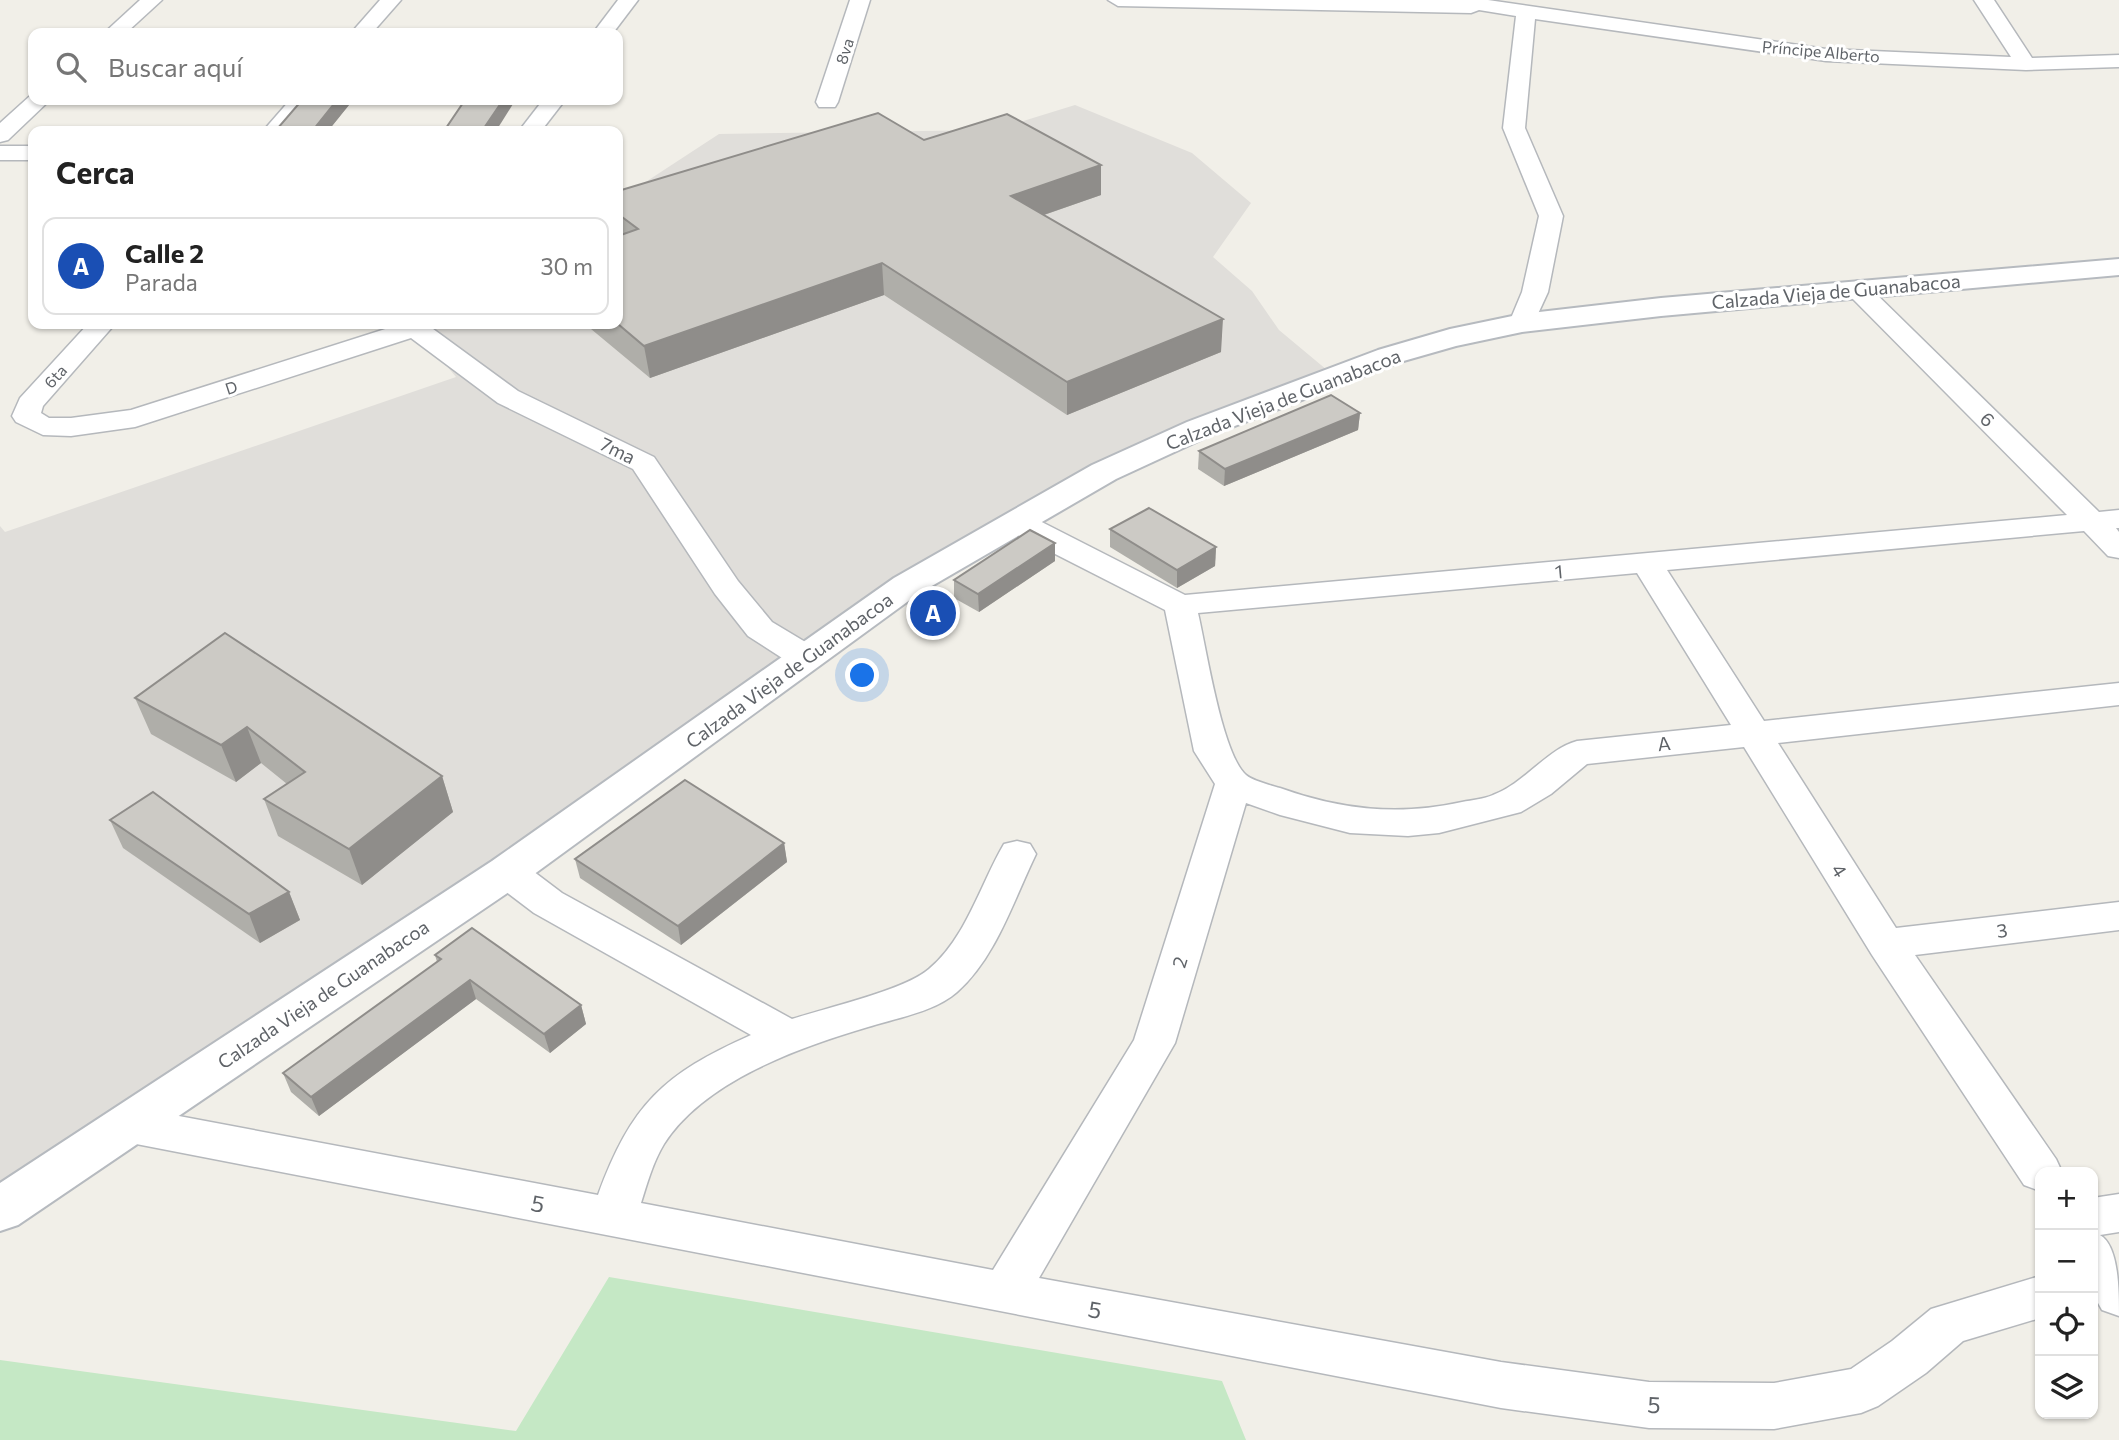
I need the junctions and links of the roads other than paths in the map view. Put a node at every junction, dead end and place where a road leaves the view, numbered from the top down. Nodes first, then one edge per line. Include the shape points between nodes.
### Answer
1 (152, 0) edge
2 (391, 0) edge
3 (628, 0) edge
4 (860, 0) edge
5 (1118, 0) edge
6 (1448, 0) edge
7 (1984, 0) edge
8 (1492, 7) junction
9 (1526, 13) junction
10 (120, 28) edge
11 (366, 28) edge
12 (607, 28) edge
13 (2119, 61) edge
14 (2026, 64) junction
15 (827, 102) dead end
16 (33, 105) edge
17 (297, 105) edge
18 (550, 105) edge
19 (279, 126) edge
20 (534, 126) edge
21 (0, 135) edge
22 (0, 153) edge
23 (28, 153) edge
24 (2119, 267) edge
25 (1857, 289) junction
26 (1522, 323) junction
27 (98, 329) edge
28 (407, 329) edge
29 (420, 329) edge
30 (43, 426) joint
31 (2105, 520) edge
32 (1017, 522) junction
33 (2119, 549) edge
34 (1647, 563) junction
35 (1180, 605) junction
36 (805, 657) junction
37 (2119, 694) edge
38 (1754, 733) junction
39 (1233, 784) junction
40 (1017, 854) dead end
41 (507, 872) junction
42 (2119, 916) edge
43 (1886, 944) junction
44 (787, 1036) junction
45 (131, 1125) junction
46 (2037, 1167) edge
47 (0, 1210) edge
48 (2119, 1213) edge
49 (2098, 1216) edge
50 (613, 1217) junction
51 (1005, 1293) junction
52 (2035, 1298) edge

1 - 10 street
2 - 11 street
3 - 12 street
4 - 15 street, 8va
5 - 8 street
6 - 8 street
7 - 14 street
8 - 9 street, Príncipe Alberto
9 - 14 street, Príncipe Alberto via 1826,55
9 - 26 street via 1514,128 1551,216 1535,292
13 - 14 street, Príncipe Alberto
16 - 21 street
17 - 19 street
18 - 20 street
22 - 23 street
24 - 25 main road, Calzada Vieja de Guanabacoa
25 - 26 main road, Calzada Vieja de Guanabacoa
25 - 31 street, 6
26 - 32 main road, Calzada Vieja de Guanabacoa via 1389,356 1247,410 1104,472
27 - 30 street, 6ta via 30,404 26,416
28 - 30 street, D via 135,418
29 - 36 street, 7ma via 508,397 644,463 726,587 760,629
31 - 33 street, 6
31 - 34 street, 1
32 - 35 street
32 - 36 main road, Calzada Vieja de Guanabacoa via 906,586
34 - 35 street, 1
34 - 38 street, 4
35 - 39 street via 1212,751
36 - 41 main road, Calzada Vieja de Guanabacoa
37 - 38 street, A
38 - 39 street, A via 1577,753 1511,803 1433,824 1345,820 1282,804
38 - 43 street, 4
39 - 51 street, 2 via 1154,1043
40 - 44 street via 962,963 940,984
41 - 44 street via 548,903
41 - 45 main road, Calzada Vieja de Guanabacoa
42 - 43 street, 3
43 - 46 street, 4
44 - 50 street via 688,1088 654,1122
45 - 47 main road, Calzada Vieja de Guanabacoa
45 - 50 street, 5
48 - 49 street
50 - 51 street, 5
51 - 52 street, 5 via 1501,1385 1649,1405 1774,1406 1861,1390 1948,1324

